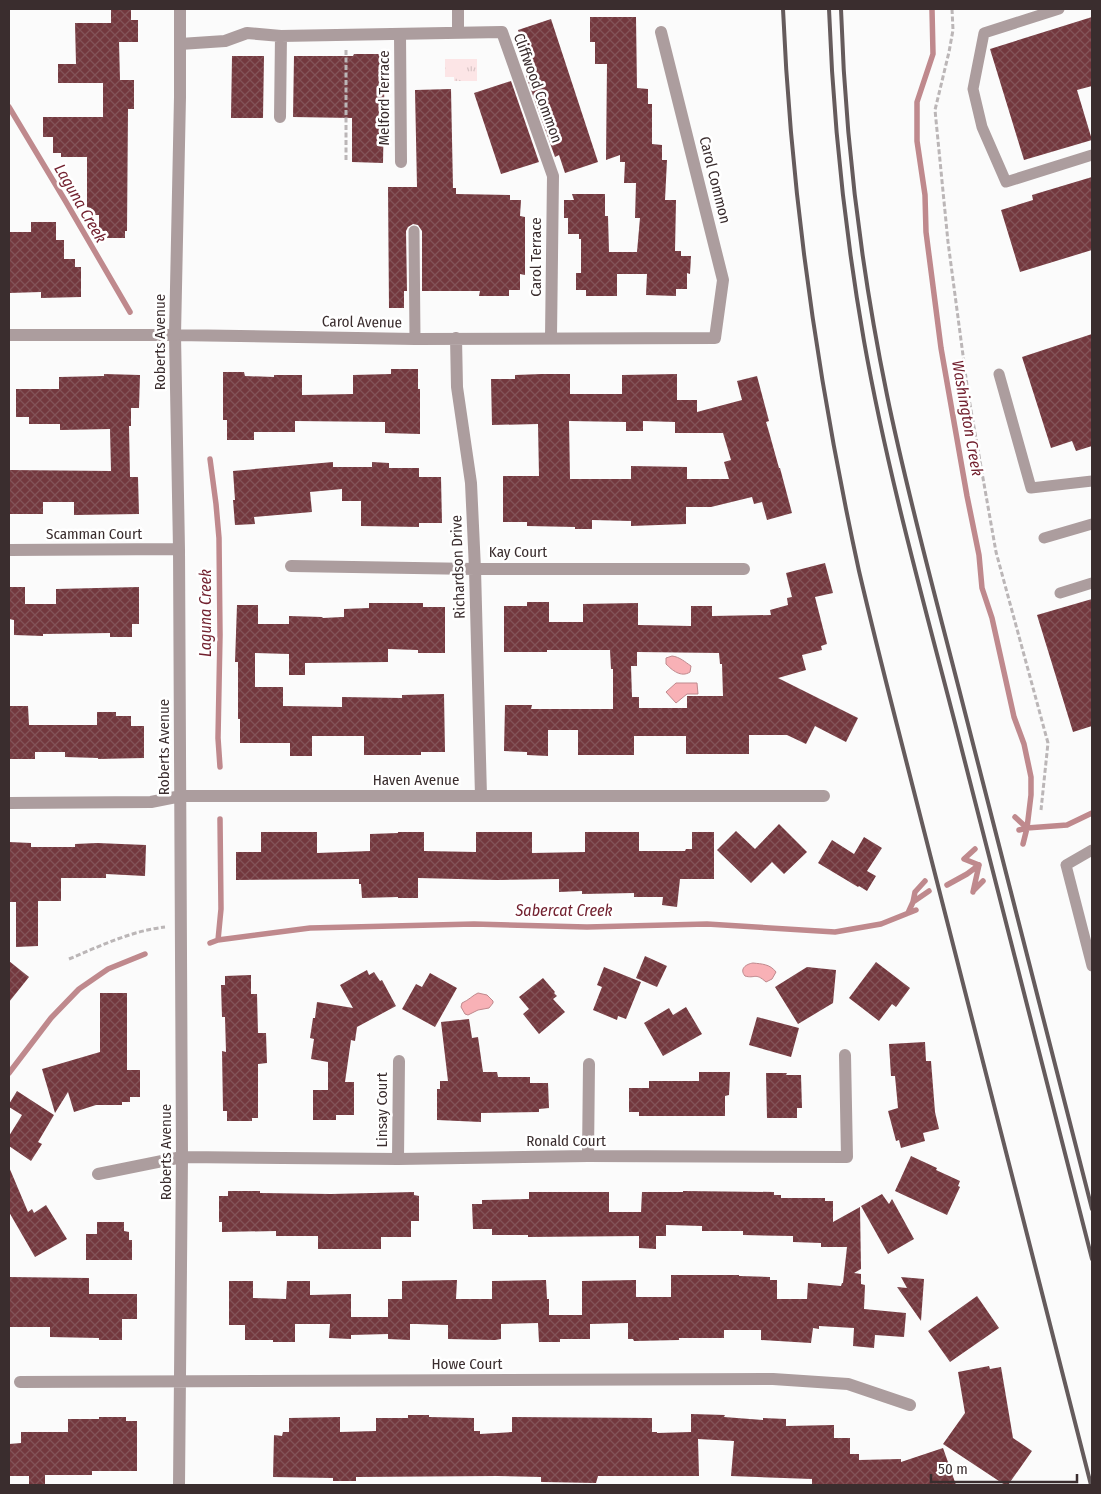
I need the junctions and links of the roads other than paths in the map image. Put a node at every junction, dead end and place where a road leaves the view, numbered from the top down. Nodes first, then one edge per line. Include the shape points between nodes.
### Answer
1 (180, 9) edge
2 (458, 9) edge
3 (1059, 9) edge
4 (661, 32) dead end
5 (458, 33) junction
6 (400, 34) junction
7 (281, 36) junction
8 (180, 44) junction
9 (280, 117) dead end
10 (1092, 156) edge
11 (401, 162) dead end
12 (552, 176) joint
13 (414, 232) dead end
14 (9, 335) edge
15 (175, 335) junction
16 (456, 338) junction
17 (551, 338) junction
18 (715, 338) joint
19 (415, 339) junction
20 (999, 374) dead end
21 (1092, 481) edge
22 (1092, 524) edge
23 (1044, 538) dead end
24 (9, 550) edge
25 (179, 550) junction
26 (291, 566) dead end
27 (475, 569) junction
28 (744, 569) dead end
29 (1092, 583) edge
30 (1060, 593) dead end
31 (181, 796) junction
32 (481, 796) junction
33 (824, 796) dead end
34 (9, 803) edge
35 (1092, 850) edge
36 (1092, 966) edge
37 (845, 1055) dead end
38 (399, 1061) dead end
39 (589, 1064) dead end
40 (588, 1156) junction
41 (182, 1157) junction
42 (398, 1159) junction
43 (98, 1174) dead end
44 (20, 1382) dead end
45 (181, 1382) junction
46 (910, 1405) dead end
47 (179, 1485) edge

1 - 8 street, Roberts Avenue
2 - 5 street
3 - 10 lane via 984,33 973,89 982,128 1006,182
4 - 18 street, Carol Common via 723,280
5 - 6 street, Cliffwood Common
5 - 12 street, Cliffwood Common via 502,32
6 - 7 street, Cliffwood Common
6 - 11 street, Melford Terrace
7 - 8 street, Cliffwood Common via 248,33 225,41
7 - 9 street
8 - 15 street, Roberts Avenue
12 - 17 street, Carol Terrace
13 - 19 lane
14 - 15 street, Carol Avenue
15 - 19 street, Carol Avenue
15 - 25 street, Roberts Avenue
16 - 17 street, Carol Avenue
16 - 19 street, Carol Avenue
16 - 27 street, Richardson Drive via 457,387 471,483
17 - 18 street, Carol Avenue
20 - 21 lane via 1032,488
22 - 23 lane
24 - 25 street, Scamman Court
25 - 31 street, Roberts Avenue
26 - 27 street, Kay Court
27 - 28 street, Kay Court
27 - 32 street, Richardson Drive
29 - 30 lane
31 - 32 street, Haven Avenue
31 - 34 street, Haven Avenue via 151,802
31 - 41 street, Roberts Avenue
32 - 33 street, Haven Avenue
35 - 36 lane via 1066,865
37 - 40 street, Ronald Court via 847,1157
38 - 42 street, Linsay Court
39 - 40 street
40 - 42 street, Ronald Court
41 - 42 street, Ronald Court
41 - 43 street, Ronald Court
41 - 45 street, Roberts Avenue
44 - 45 street, Howe Court
45 - 46 street, Howe Court via 773,1380 848,1384
45 - 47 street, Roberts Avenue

